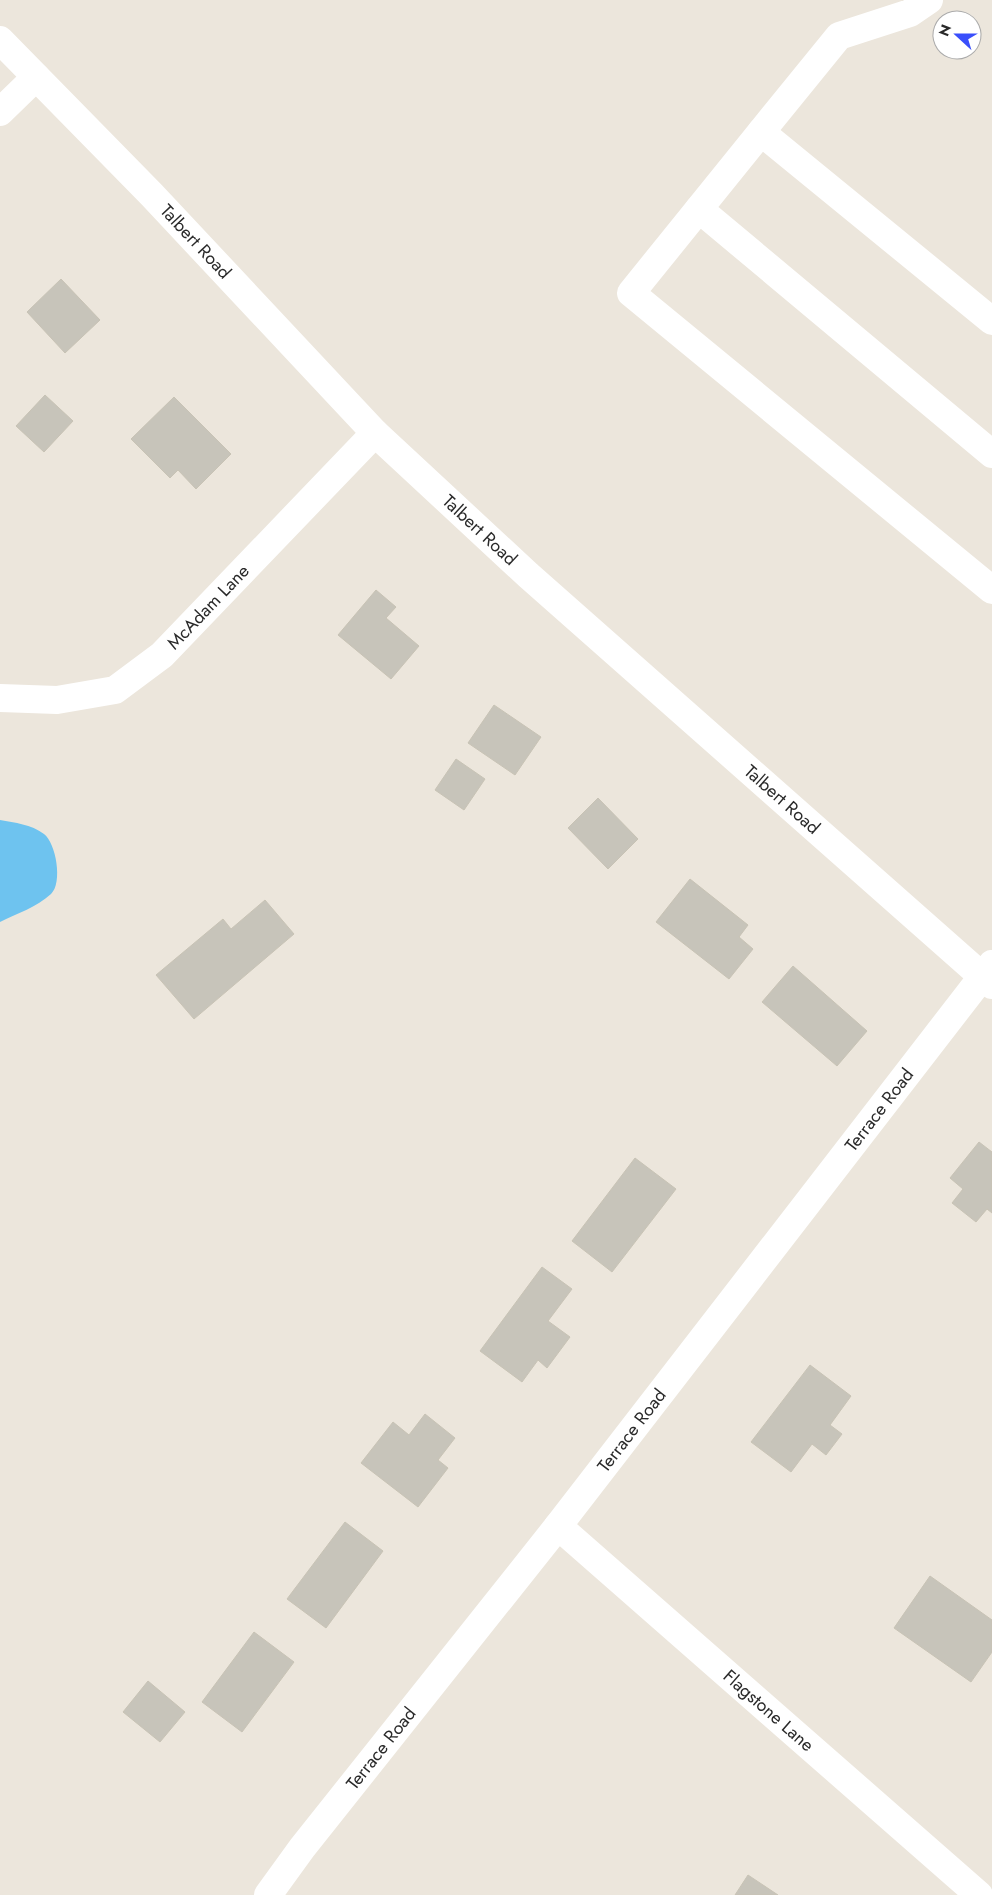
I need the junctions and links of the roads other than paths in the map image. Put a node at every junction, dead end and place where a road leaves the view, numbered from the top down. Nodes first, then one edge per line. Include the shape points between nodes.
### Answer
1 (929, 0) edge
2 (0, 40) edge
3 (36, 77) junction
4 (0, 112) edge
5 (761, 132) junction
6 (699, 209) junction
7 (992, 321) edge
8 (375, 433) junction
9 (992, 454) edge
10 (992, 590) edge
11 (0, 698) edge
12 (988, 975) edge
13 (558, 1526) junction
14 (268, 1895) edge
15 (979, 1895) edge

1 - 5 street via 910,13 839,36
2 - 3 street, Talbert Road
3 - 4 street
3 - 8 street, Talbert Road via 152,195
5 - 6 street
5 - 7 street
6 - 9 street
6 - 10 street via 631,293
8 - 11 street, McAdam Lane via 162,655 115,690 57,700
8 - 12 street, Talbert Road via 528,575
12 - 13 street, Terrace Road
13 - 14 street, Terrace Road via 308,1840
13 - 15 street, Flagstone Lane

